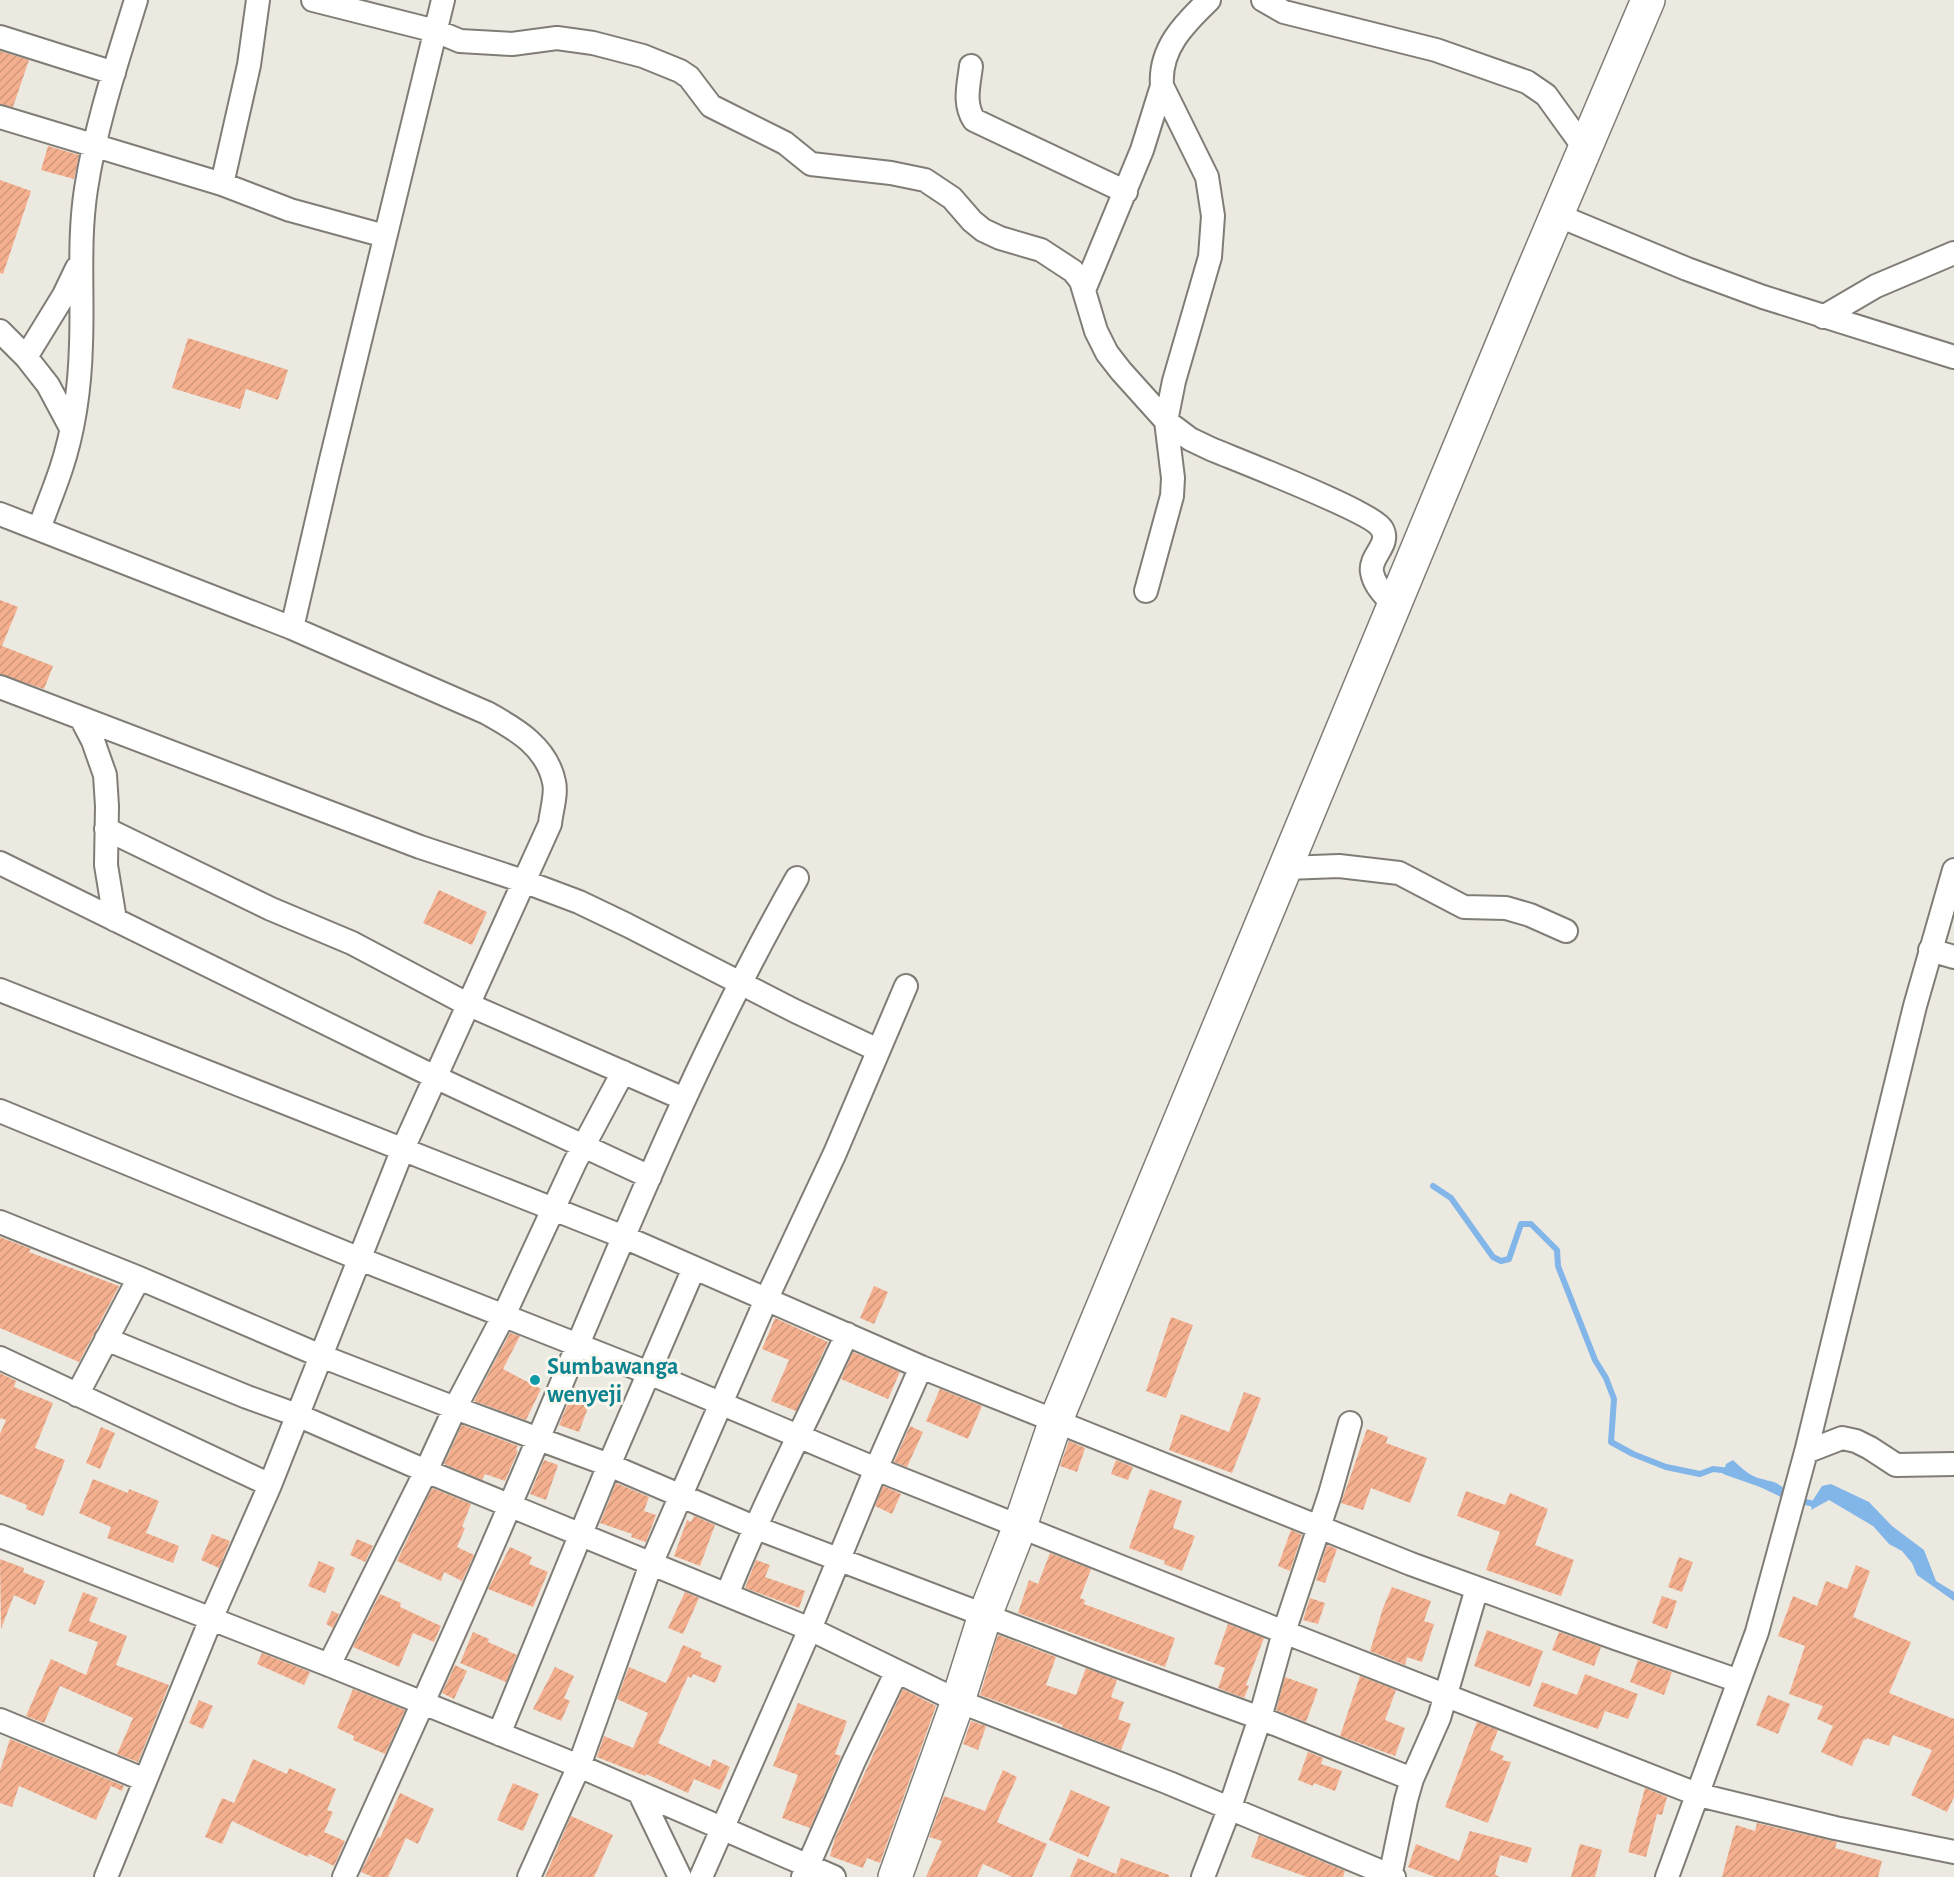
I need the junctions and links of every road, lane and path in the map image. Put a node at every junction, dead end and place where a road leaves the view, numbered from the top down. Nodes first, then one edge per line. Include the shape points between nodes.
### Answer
1 (136, 0) edge
2 (258, 0) edge
3 (313, 0) edge
4 (443, 0) edge
5 (1209, 0) edge
6 (1263, 0) edge
7 (1648, 0) edge
8 (436, 32) junction
9 (0, 37) edge
10 (971, 66) dead end
11 (114, 73) junction
12 (1162, 86) junction
13 (0, 117) edge
14 (95, 147) junction
15 (1585, 149) junction
16 (222, 184) junction
17 (1126, 192) junction
18 (1557, 214) junction
19 (384, 236) junction
20 (1954, 253) edge
21 (80, 261) junction
22 (1084, 290) junction
23 (1823, 317) junction
24 (0, 331) edge
25 (26, 357) junction
26 (1954, 357) edge
27 (1166, 421) junction
28 (71, 428) junction
29 (0, 514) edge
30 (39, 529) junction
31 (1146, 591) dead end
32 (1394, 606) junction
33 (292, 628) junction
34 (0, 687) edge
35 (82, 720) junction
36 (106, 829) junction
37 (0, 863) edge
38 (1286, 868) junction
39 (1954, 870) edge
40 (797, 878) dead end
41 (523, 881) junction
42 (115, 920) junction
43 (1566, 931) dead end
44 (1930, 950) junction
45 (1954, 957) edge
46 (741, 984) junction
47 (906, 986) dead end
48 (0, 990) edge
49 (467, 1004) junction
50 (878, 1050) junction
51 (624, 1072) junction
52 (435, 1077) junction
53 (684, 1099) junction
54 (0, 1111) edge
55 (584, 1146) junction
56 (402, 1151) junction
57 (650, 1177) junction
58 (553, 1211) junction
59 (0, 1222) edge
60 (624, 1238) junction
61 (360, 1259) junction
62 (694, 1268) junction
63 (139, 1278) junction
64 (766, 1300) junction
65 (504, 1315) junction
66 (847, 1334) junction
67 (106, 1339) junction
68 (576, 1345) junction
69 (321, 1356) junction
70 (0, 1359) edge
71 (921, 1367) junction
72 (649, 1373) junction
73 (77, 1395) junction
74 (722, 1404) junction
75 (455, 1408) junction
76 (297, 1415) junction
77 (1056, 1420) junction
78 (1350, 1423) dead end
79 (799, 1437) junction
80 (538, 1438) junction
81 (1806, 1452) junction
82 (1954, 1464) edge
83 (609, 1465) junction
84 (876, 1468) junction
85 (426, 1471) junction
86 (270, 1485) junction
87 (681, 1497) junction
88 (511, 1504) junction
89 (1020, 1526) junction
90 (754, 1527) junction
91 (1320, 1528) junction
92 (580, 1534) junction
93 (0, 1536) edge
94 (839, 1559) junction
95 (651, 1564) junction
96 (1477, 1588) junction
97 (727, 1595) junction
98 (985, 1615) junction
99 (211, 1619) junction
100 (810, 1629) junction
101 (1284, 1632) junction
102 (329, 1665) junction
103 (896, 1673) junction
104 (1739, 1681) junction
105 (1446, 1695) junction
106 (958, 1701) junction
107 (423, 1704) junction
108 (1260, 1718) junction
109 (0, 1720) edge
110 (499, 1734) junction
111 (579, 1766) junction
112 (1412, 1779) junction
113 (145, 1780) junction
114 (639, 1792) junction
115 (1699, 1795) junction
116 (1230, 1807) junction
117 (721, 1828) junction
118 (1954, 1852) edge
119 (805, 1871) edge
120 (106, 1877) edge
121 (344, 1877) edge
122 (529, 1877) edge
123 (680, 1877) edge
124 (701, 1877) edge
125 (834, 1877) edge
126 (896, 1877) edge
127 (1203, 1877) edge
128 (1392, 1877) edge
129 (1667, 1877) edge

1 - 11 street
2 - 16 street via 249,65
3 - 8 street
4 - 8 street
5 - 12 street via 1176,35 1161,73
6 - 15 street via 1284,12 1402,40 1527,82 1546,95
7 - 15 street
8 - 19 street
8 - 22 street via 469,42 512,44 574,39 668,64 689,77 711,106 785,143 811,164 925,180 952,198 983,230 1041,250 1060,262 1081,280
9 - 11 street
10 - 17 street via 967,102 974,120
11 - 14 street
12 - 17 street
12 - 27 street via 1207,177 1213,216 1210,257 1173,381
13 - 14 street
14 - 16 street
14 - 21 street via 86,189
15 - 18 street
16 - 19 street via 290,210
17 - 22 street
18 - 23 street via 1687,269
18 - 32 street
19 - 33 street
20 - 23 street via 1876,286
21 - 25 street
21 - 28 street via 81,345
22 - 27 street via 1107,353
23 - 26 street
24 - 25 street
25 - 28 street via 48,385
27 - 31 street via 1172,496
27 - 32 street via 1190,439 1379,524 1385,539 1371,567 1372,574
28 - 30 street via 62,468
29 - 30 street
30 - 33 street
32 - 38 street
33 - 41 street via 487,713 517,730 543,753 555,783 550,824
34 - 35 street
35 - 36 street via 105,775
35 - 41 street via 420,847
36 - 42 street via 106,865
36 - 49 street via 271,909 352,943
37 - 42 street
38 - 43 street via 1339,866 1399,873 1464,907 1506,908
38 - 77 street
39 - 44 street
40 - 46 street
41 - 46 street via 579,902
41 - 49 street
42 - 52 street
44 - 45 street
44 - 81 street
46 - 50 street
46 - 53 street
47 - 50 street
48 - 56 street
49 - 51 street
49 - 52 street
50 - 64 street
51 - 53 street
51 - 55 street
52 - 55 street
52 - 56 street
53 - 57 street
54 - 61 street
55 - 57 street
55 - 58 street
56 - 58 street
56 - 61 street
57 - 60 street
58 - 60 street
58 - 65 street
59 - 63 street
60 - 62 street
60 - 68 street
61 - 65 street
61 - 69 street
62 - 64 street
62 - 72 street
63 - 67 street
63 - 69 street
64 - 66 street
64 - 74 street
65 - 68 street
65 - 75 street
66 - 71 street
66 - 79 street
67 - 73 street
67 - 76 street
68 - 72 street
68 - 80 street
69 - 75 street
69 - 76 street
70 - 73 street
71 - 77 street
71 - 84 street
72 - 74 street
72 - 83 street
73 - 86 street
74 - 79 street
74 - 87 street
75 - 80 street
75 - 85 street
76 - 85 street
76 - 86 street
77 - 89 street
77 - 91 street
78 - 91 street
79 - 84 street
79 - 90 street
80 - 83 street
80 - 88 street
81 - 82 street via 1842,1438 1856,1441 1896,1465
81 - 104 street via 1757,1632
83 - 87 street
83 - 92 street
84 - 89 street
84 - 94 street
85 - 88 street
85 - 102 street
86 - 99 street
87 - 90 street
87 - 95 street
88 - 92 street
88 - 107 street
89 - 98 street
89 - 101 street
90 - 94 street
90 - 97 street
91 - 96 street
91 - 101 street
92 - 95 street
92 - 110 street
93 - 99 street
94 - 98 street
94 - 100 street
95 - 97 street
95 - 111 street
96 - 104 street
96 - 105 street
97 - 100 street
98 - 106 street
98 - 108 street
99 - 102 street
99 - 113 street
100 - 103 street
100 - 117 street
101 - 105 street
101 - 108 street
102 - 107 street
103 - 106 street
103 - 119 street
104 - 115 street
105 - 112 street
105 - 115 street
106 - 116 street
106 - 126 street
107 - 110 street
107 - 121 street
108 - 112 street
108 - 116 street
109 - 113 street
110 - 111 street
111 - 114 street
111 - 122 street
112 - 128 street
113 - 120 street
114 - 117 street
114 - 123 street
115 - 118 street
115 - 129 street
116 - 127 street
116 - 128 street
117 - 119 street
117 - 124 street
119 - 125 street

